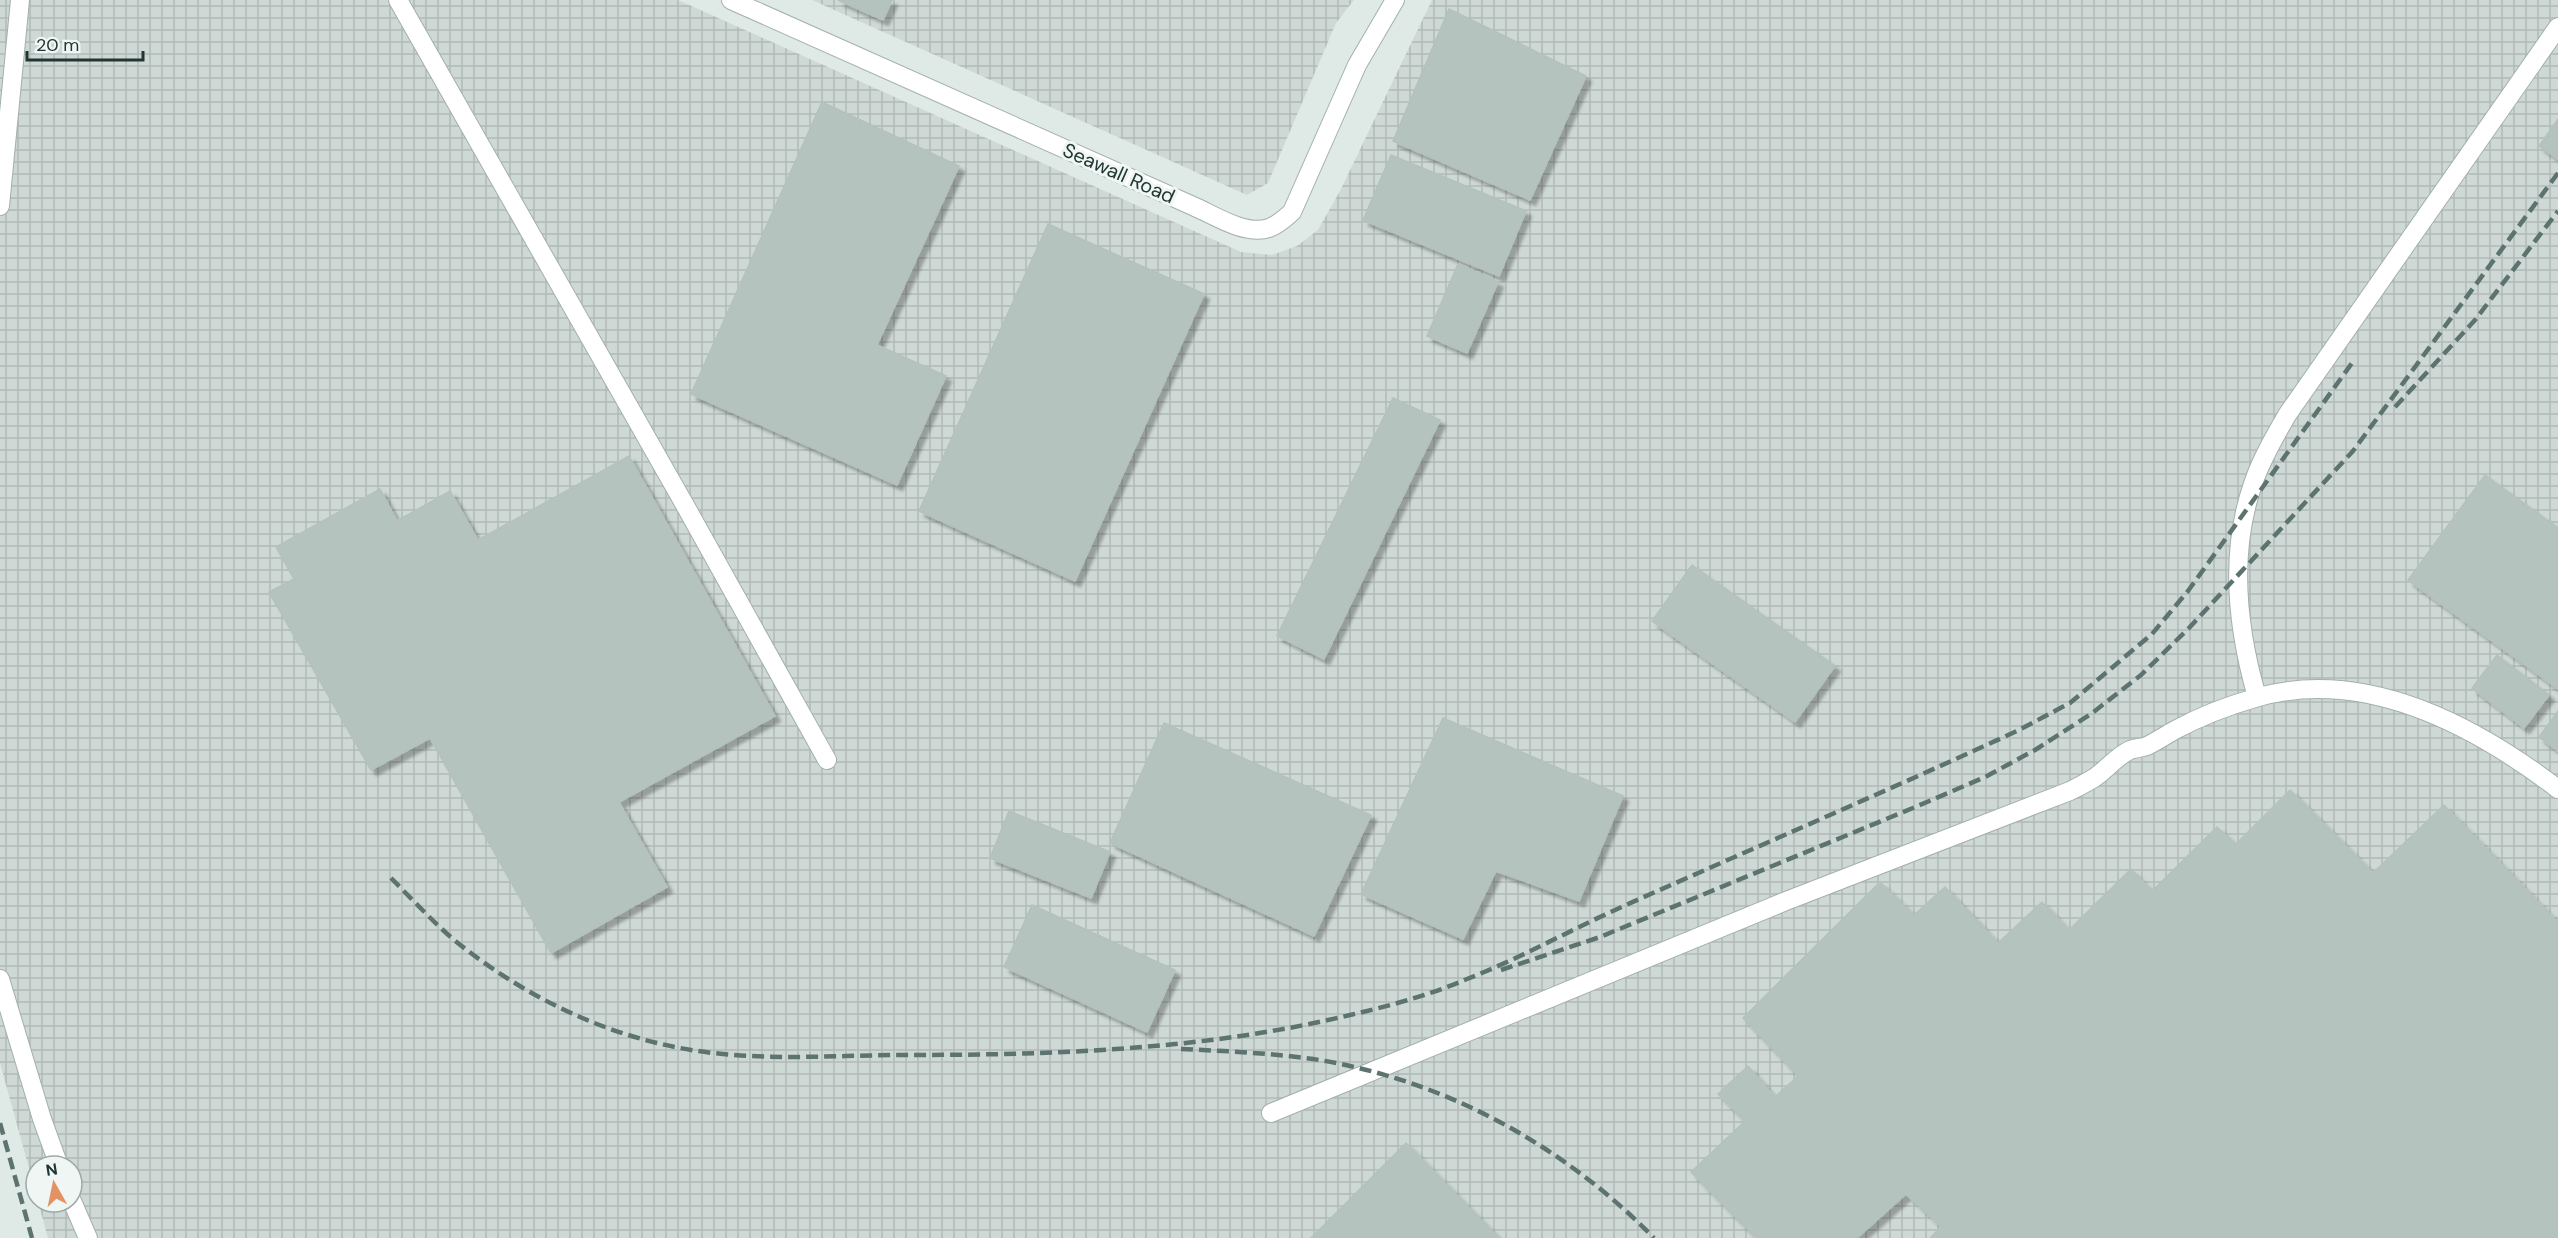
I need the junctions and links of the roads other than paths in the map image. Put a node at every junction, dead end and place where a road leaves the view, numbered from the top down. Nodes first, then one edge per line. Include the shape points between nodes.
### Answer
1 (20, 0) edge
2 (398, 0) edge
3 (731, 0) edge
4 (1395, 0) edge
5 (2558, 27) edge
6 (0, 206) edge
7 (2257, 697) junction
8 (827, 760) dead end
9 (2558, 789) edge
10 (0, 979) edge
11 (1270, 1113) dead end
12 (55, 1154) edge
13 (78, 1214) edge
14 (88, 1238) edge

1 - 6 street
2 - 8 street
3 - 4 street, Seawall Road via 1251,229 1268,229 1292,212 1358,65
5 - 7 street via 2287,415 2262,461 2244,513 2238,574 2242,636
7 - 9 street via 2309,689 2392,700 2474,733
7 - 11 street via 2206,714 2147,746 2128,751 2093,779 2049,800 1797,897
10 - 12 street
13 - 14 street

